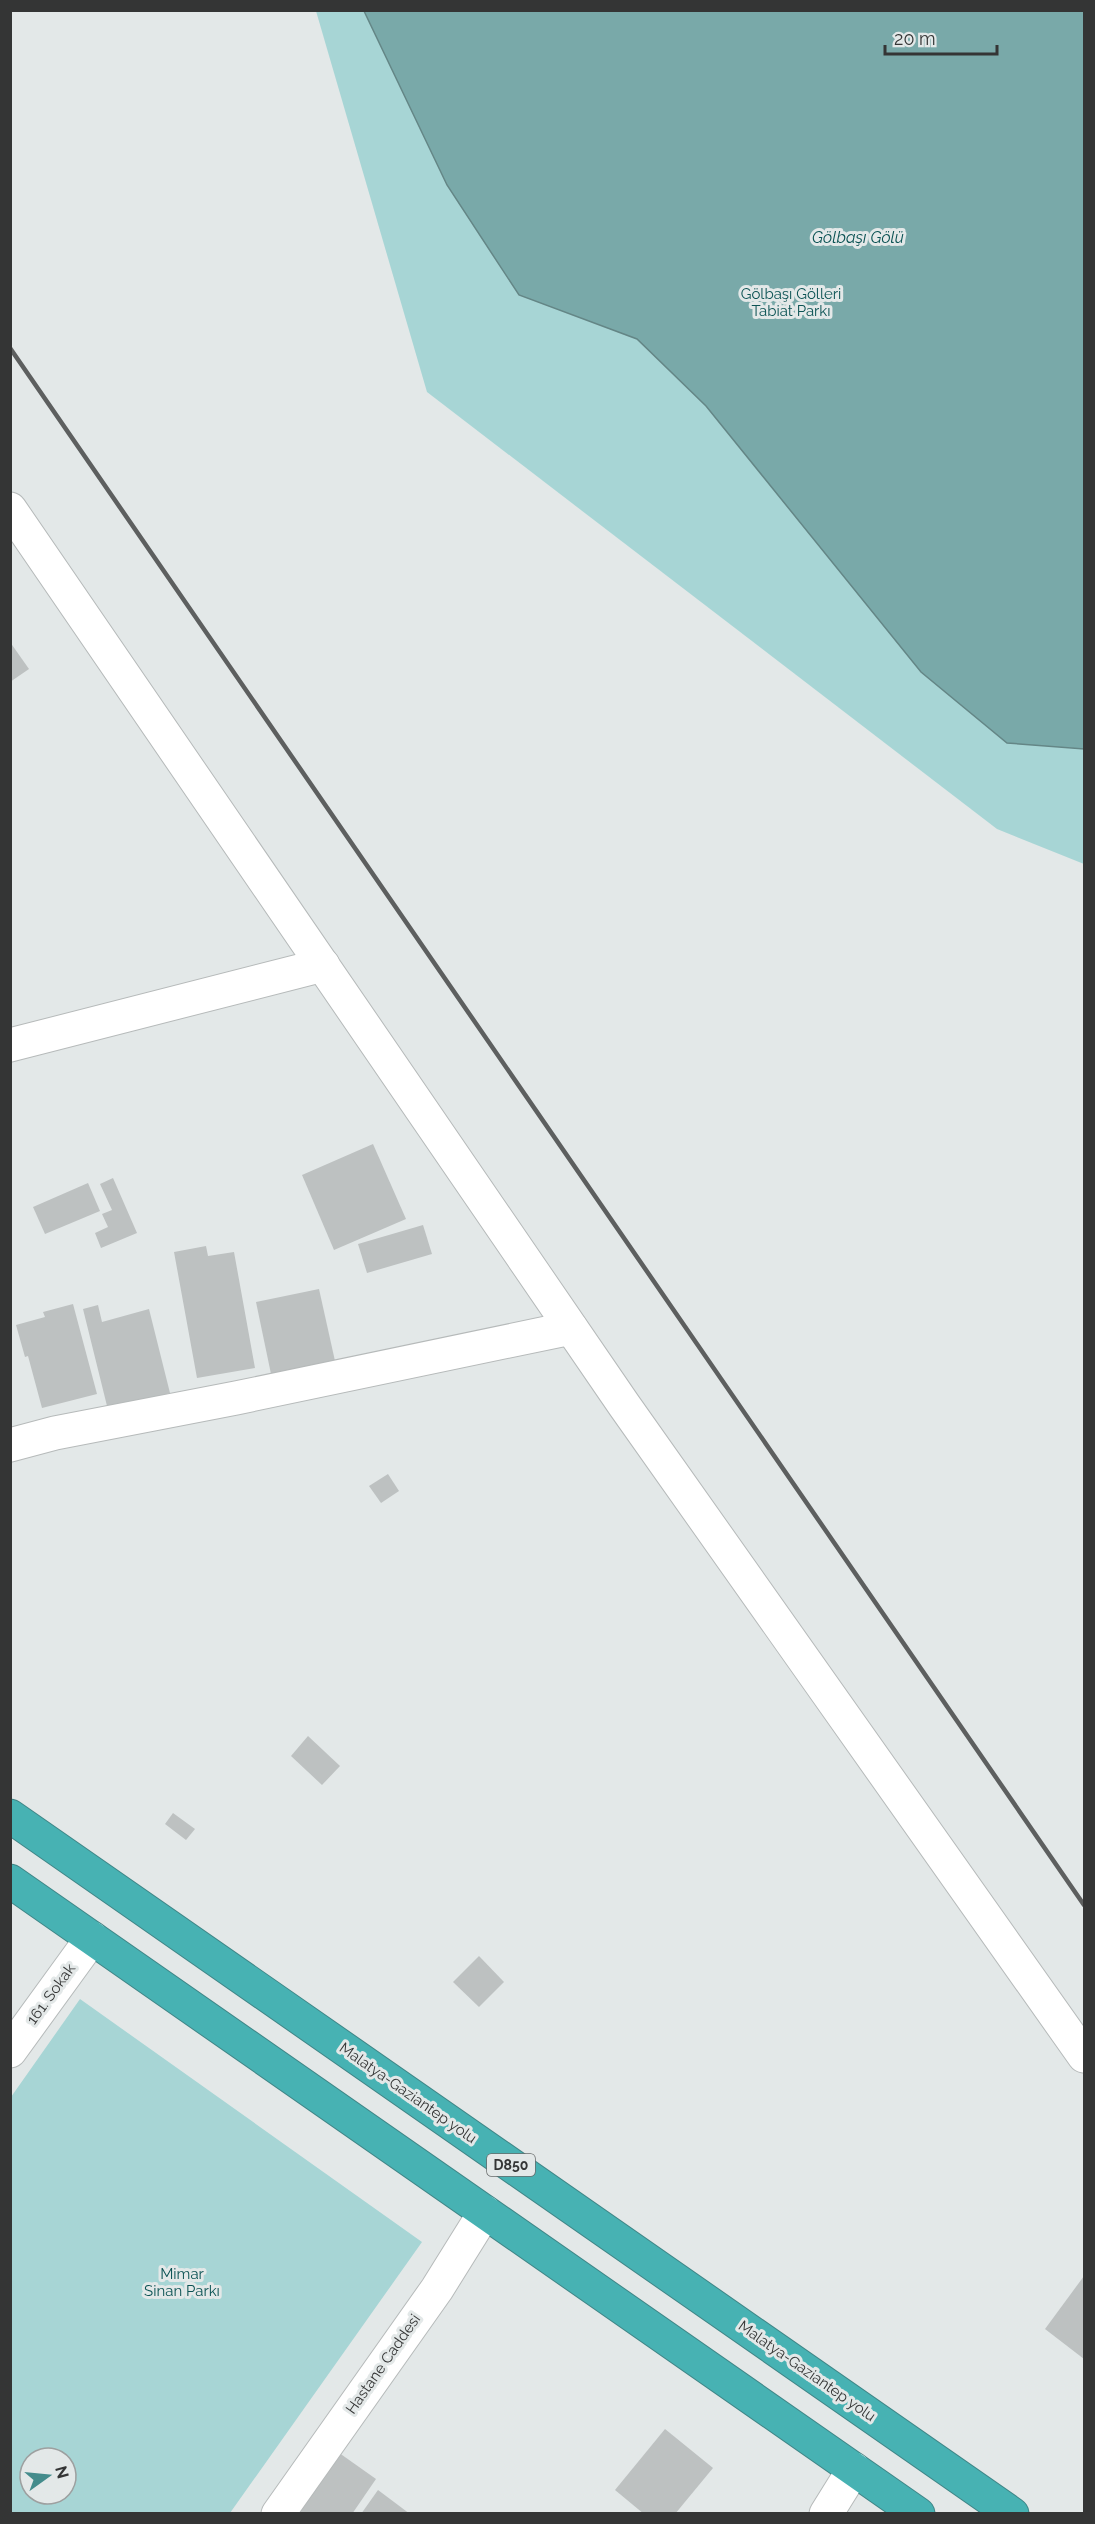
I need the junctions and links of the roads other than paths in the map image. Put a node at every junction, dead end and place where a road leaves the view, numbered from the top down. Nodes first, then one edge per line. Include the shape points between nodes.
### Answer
1 (10, 508) edge
2 (323, 965) junction
3 (10, 1045) edge
4 (571, 1328) junction
5 (10, 1445) edge
6 (10, 1816) edge
7 (10, 1881) edge
8 (92, 1938) junction
9 (10, 2051) edge
10 (1084, 2056) edge
11 (485, 2212) junction
12 (854, 2469) junction
13 (278, 2514) edge
14 (826, 2514) edge
15 (918, 2514) edge
16 (1012, 2514) edge

1 - 2 street
2 - 3 street
2 - 4 street
4 - 5 street
4 - 10 street
6 - 16 highway, Malatya-Gaziantep yolu / D850
7 - 8 highway
8 - 9 street, 161. Sokak
8 - 11 highway
11 - 12 highway
11 - 13 street, Hastane Caddesi via 437,2289
12 - 14 street
12 - 15 highway

